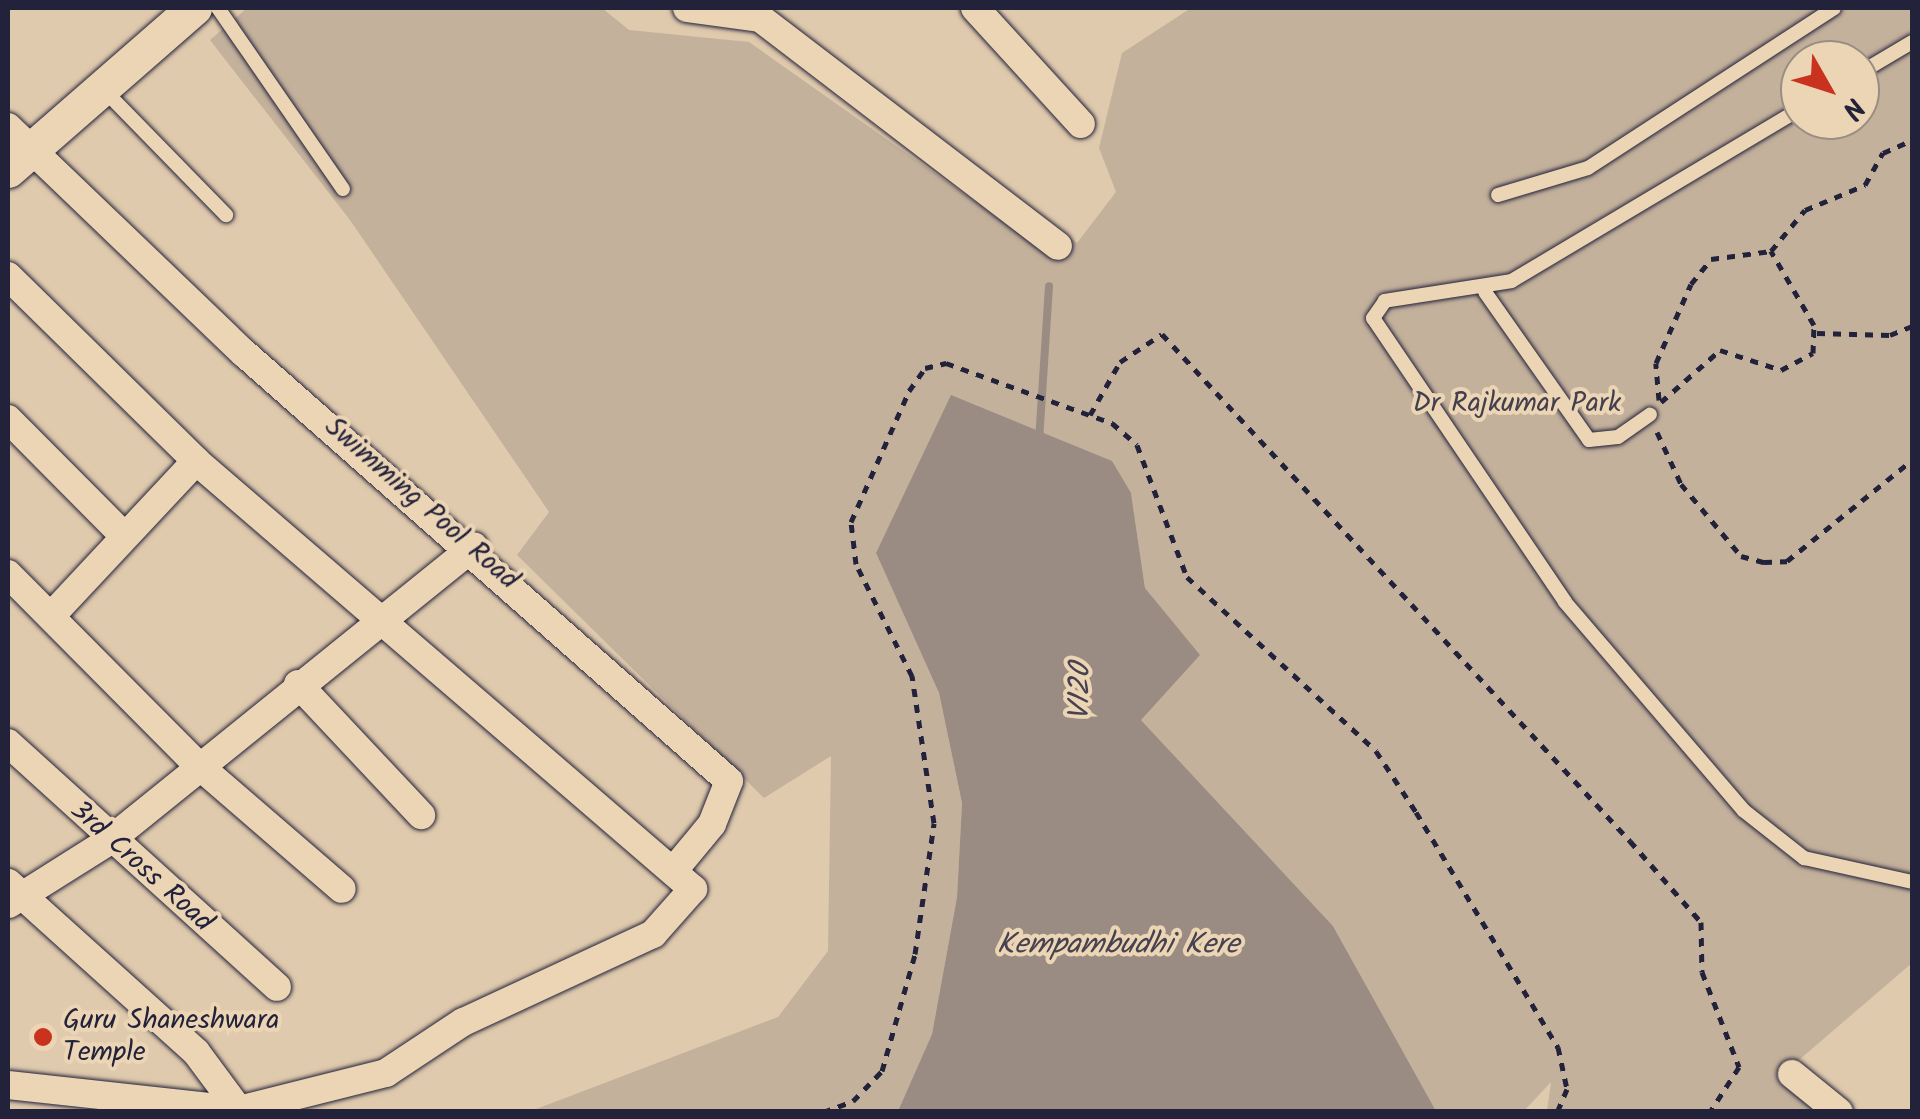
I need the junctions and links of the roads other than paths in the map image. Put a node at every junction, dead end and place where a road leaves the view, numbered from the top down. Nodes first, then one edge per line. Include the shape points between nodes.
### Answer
1 (194, 8) edge
2 (218, 8) edge
3 (687, 8) edge
4 (975, 8) edge
5 (1834, 8) edge
6 (1912, 42) edge
7 (1880, 61) edge
8 (103, 90) junction
9 (1780, 121) edge
10 (1081, 124) dead end
11 (8, 127) edge
12 (22, 161) edge
13 (343, 189) dead end
14 (1498, 195) dead end
15 (226, 215) dead end
16 (1058, 246) dead end
17 (8, 276) edge
18 (1485, 292) junction
19 (1654, 409) road end
20 (8, 419) edge
21 (196, 461) junction
22 (124, 536) junction
23 (474, 547) junction
24 (8, 574) edge
25 (52, 614) junction
26 (384, 623) junction
27 (298, 684) junction
28 (8, 743) edge
29 (197, 764) junction
30 (420, 815) dead end
31 (109, 841) junction
32 (674, 870) junction
33 (1912, 882) edge
34 (342, 889) dead end
35 (12, 894) edge
36 (278, 988) dead end
37 (1792, 1074) dead end
38 (8, 1084) edge
39 (239, 1110) edge
40 (1839, 1112) edge

1 - 8 street
2 - 13 lane
3 - 16 street via 760,18
4 - 10 street
5 - 14 lane via 1588,168
6 - 7 lane
8 - 12 street
8 - 15 lane
9 - 18 lane
11 - 12 street, Swimming Pool Road
12 - 23 street, Swimming Pool Road
17 - 21 street
18 - 19 lane via 1589,440 1618,438
18 - 33 lane via 1385,301 1373,318 1565,602 1744,810 1804,858
20 - 22 street
21 - 22 street
21 - 26 street
22 - 25 street
23 - 26 street
23 - 32 street, Swimming Pool Road via 730,780 712,824
24 - 25 street
25 - 29 street
26 - 27 street
26 - 32 street
27 - 29 street
27 - 30 street
28 - 31 street, 3rd Cross Road
29 - 31 street
29 - 34 street
31 - 35 street
31 - 36 street, 3rd Cross Road
32 - 39 street via 693,889 653,934 463,1022 386,1073
35 - 39 street via 196,1052
37 - 40 street
38 - 39 street

